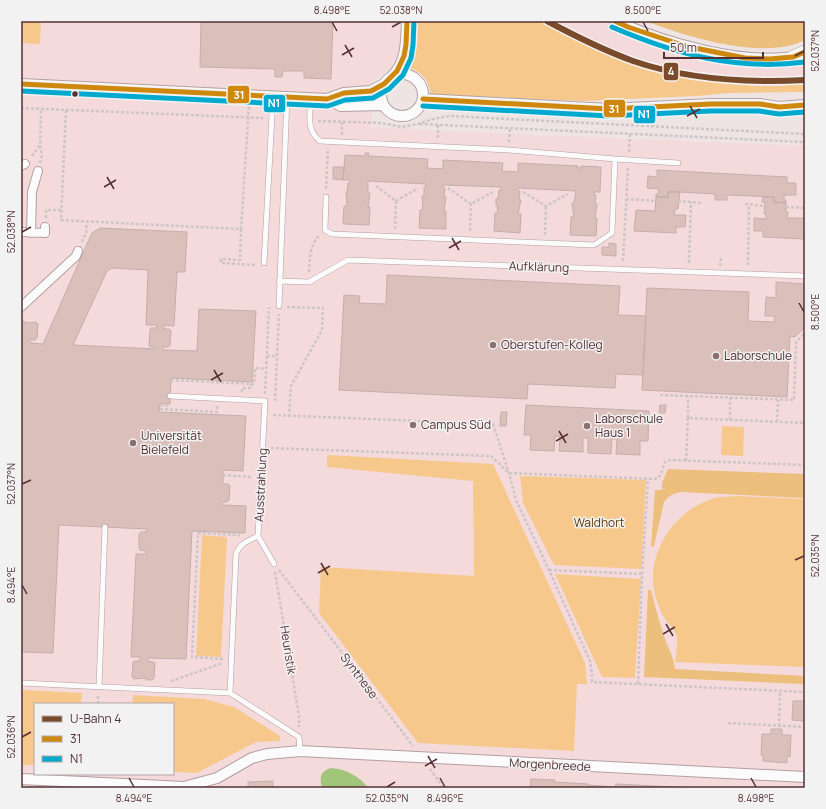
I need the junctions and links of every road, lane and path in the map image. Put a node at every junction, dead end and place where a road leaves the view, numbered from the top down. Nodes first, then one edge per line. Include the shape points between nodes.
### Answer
1 (407, 21) edge
2 (615, 21) edge
3 (801, 55) edge
4 (393, 75) junction
5 (21, 84) edge
6 (384, 84) junction
7 (249, 96) junction
8 (273, 97) junction
9 (287, 97) junction
10 (311, 98) junction
11 (327, 99) junction
12 (423, 99) junction
13 (383, 105) junction
14 (805, 105) edge
15 (21, 108) edge
16 (41, 109) junction
17 (66, 110) junction
18 (248, 118) junction
19 (271, 119) junction
20 (310, 120) junction
21 (418, 124) junction
22 (438, 125) junction
23 (510, 128) junction
24 (630, 134) junction
25 (805, 134) edge
26 (328, 142) junction
27 (805, 142) edge
28 (40, 146) junction
29 (437, 147) junction
30 (509, 150) junction
31 (35, 152) dead end
32 (42, 156) dead end
33 (615, 159) junction
34 (628, 160) junction
35 (678, 163) dead end
36 (38, 171) dead end
37 (376, 186) dead end
38 (418, 188) dead end
39 (448, 188) dead end
40 (493, 192) dead end
41 (523, 192) dead end
42 (568, 194) dead end
43 (326, 197) joint
44 (626, 198) junction
45 (656, 200) dead end
46 (678, 201) dead end
47 (691, 202) junction
48 (701, 203) dead end
49 (471, 204) junction
50 (745, 204) dead end
51 (749, 205) junction
52 (546, 206) junction
53 (764, 206) dead end
54 (786, 207) dead end
55 (805, 208) edge
56 (62, 210) junction
57 (46, 211) dead end
58 (87, 222) junction
59 (45, 226) dead end
60 (241, 229) junction
61 (325, 230) junction
62 (21, 232) edge
63 (31, 233) junction
64 (86, 234) dead end
65 (470, 240) junction
66 (545, 243) junction
67 (78, 252) dead end
68 (264, 263) dead end
69 (258, 265) dead end
70 (623, 270) junction
71 (688, 272) junction
72 (747, 274) junction
73 (805, 276) edge
74 (280, 281) junction
75 (309, 282) junction
76 (21, 307) edge
77 (279, 309) junction
78 (805, 333) edge
79 (267, 356) junction
80 (277, 356) junction
81 (266, 369) junction
82 (171, 380) dead end
83 (266, 382) dead end
84 (251, 384) junction
85 (244, 388) dead end
86 (170, 396) dead end
87 (660, 396) dead end
88 (688, 397) junction
89 (730, 398) junction
90 (778, 400) junction
91 (185, 406) dead end
92 (160, 409) dead end
93 (185, 410) junction
94 (214, 412) dead end
95 (264, 415) junction
96 (274, 415) junction
97 (289, 416) junction
98 (688, 418) junction
99 (730, 420) junction
100 (777, 422) junction
101 (805, 423) edge
102 (263, 448) junction
103 (686, 461) junction
104 (805, 465) edge
105 (509, 473) junction
106 (223, 475) dead end
107 (261, 477) junction
108 (648, 479) junction
109 (105, 527) dead end
110 (228, 535) dead end
111 (258, 536) junction
112 (274, 564) junction
113 (550, 570) junction
114 (642, 574) junction
115 (225, 652) dead end
116 (221, 659) dead end
117 (169, 682) dead end
118 (21, 683) edge
119 (638, 684) junction
120 (99, 686) junction
121 (780, 691) junction
122 (805, 692) edge
123 (230, 693) junction
124 (728, 723) dead end
125 (779, 726) junction
126 (805, 727) edge
127 (299, 737) junction
128 (297, 752) junction
129 (422, 758) junction
130 (805, 777) edge
131 (21, 779) edge
132 (95, 786) edge
133 (444, 788) edge

1 - 4 street via 404,56
2 - 3 street via 685,46 745,58 770,59
4 - 6 street
4 - 12 street via 408,74 416,78 424,91
5 - 7 street
6 - 11 street via 371,91 344,93
6 - 13 street via 381,90
7 - 8 street
7 - 18 path
8 - 9 street
8 - 19 lane
9 - 10 street
9 - 74 lane
10 - 11 street
10 - 20 lane
11 - 13 street via 341,106
12 - 13 street via 417,110 405,116 392,114
12 - 14 street via 609,109 711,104 760,104 779,107
15 - 16 path
16 - 17 path
16 - 28 path
17 - 18 path
17 - 56 path
18 - 19 path
18 - 60 path
19 - 68 lane
20 - 21 path via 381,123 402,127
20 - 26 lane via 310,130 315,137
21 - 22 path
21 - 25 path via 449,116
22 - 23 path
22 - 29 path
23 - 24 path
23 - 30 path
24 - 27 path
24 - 34 path
26 - 29 lane
26 - 43 path
28 - 31 path
28 - 32 path
29 - 30 lane
30 - 33 lane
33 - 34 lane
33 - 66 lane via 612,233 594,245
34 - 35 lane
34 - 44 path
36 - 63 street via 32,192
37 - 38 path via 396,201
39 - 49 path
40 - 49 path
41 - 52 path
42 - 52 path
43 - 61 lane
44 - 45 path
44 - 70 path
46 - 47 path
47 - 48 path
47 - 71 path
49 - 65 path
50 - 51 path
51 - 53 path
51 - 72 path
52 - 66 path
54 - 55 path
56 - 57 path
56 - 58 path via 61,220
58 - 60 path
58 - 64 path
59 - 63 street via 45,233
60 - 69 path via 240,260 221,259 221,263
61 - 65 lane via 332,234
61 - 75 path via 312,247
62 - 63 street
65 - 66 lane
67 - 76 street
70 - 71 lane, Aufklärung
70 - 75 lane, Aufklärung via 348,260
71 - 72 lane, Aufklärung
72 - 73 lane, Aufklärung
74 - 75 lane
74 - 77 lane
77 - 79 path via 269,306
77 - 80 path
77 - 97 path via 323,308 322,330 291,386
78 - 90 path via 796,342 794,400
79 - 80 path
79 - 81 path
80 - 96 path
81 - 83 path
81 - 84 path via 255,368 254,384
82 - 84 path
84 - 85 path via 251,388
86 - 95 lane, Ausstrahlung via 265,401
87 - 88 path
88 - 89 path
88 - 98 path
89 - 90 path
89 - 99 path
90 - 100 path
91 - 93 path
92 - 93 path
93 - 94 path
95 - 96 path
95 - 102 lane, Ausstrahlung
96 - 97 path
97 - 105 path via 493,424
98 - 99 path
98 - 103 path
99 - 100 path
100 - 101 path
102 - 105 path via 491,456
102 - 107 lane, Ausstrahlung
103 - 104 path
103 - 108 path via 665,462 660,476
105 - 108 path
105 - 113 path via 516,500
106 - 107 path
107 - 111 lane, Ausstrahlung
108 - 114 path
109 - 120 lane
110 - 116 path via 198,533 197,541 192,657
111 - 112 lane, Ausstrahlung
111 - 123 lane via 242,543 236,554
112 - 127 path, Heuristik via 299,716
112 - 129 path, Synthese
113 - 114 path
113 - 119 path via 590,661 592,682
114 - 119 path
115 - 117 path via 224,662
118 - 120 lane
119 - 121 path
120 - 123 lane
121 - 122 path
121 - 125 path
123 - 127 lane
124 - 125 path
125 - 126 path
127 - 128 lane
128 - 129 street, Morgenbreede
128 - 132 street, Morgenbreede via 252,758 217,778 184,786
129 - 130 street, Morgenbreede
129 - 133 path, Synthese
131 - 132 street, Morgenbreede

